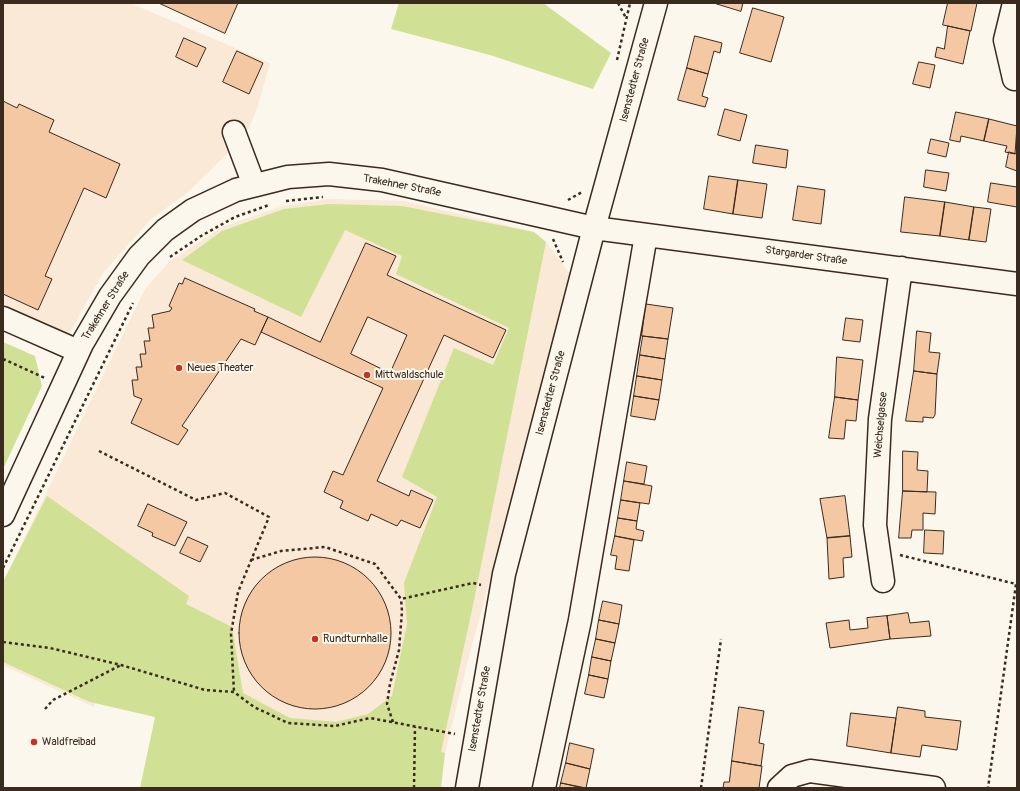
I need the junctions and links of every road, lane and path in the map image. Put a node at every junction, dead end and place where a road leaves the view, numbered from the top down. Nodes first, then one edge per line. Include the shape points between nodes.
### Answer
1 (618, 3) edge
2 (656, 3) edge
3 (1014, 3) edge
4 (627, 19) dead end
5 (1014, 78) dead end
6 (234, 132) dead end
7 (254, 185) junction
8 (584, 190) dead end
9 (325, 197) dead end
10 (280, 202) dead end
11 (565, 202) dead end
12 (272, 204) dead end
13 (594, 228) junction
14 (551, 235) dead end
15 (646, 235) junction
16 (168, 258) dead end
17 (563, 264) dead end
18 (901, 268) junction
19 (1017, 284) edge
20 (134, 300) dead end
21 (3, 318) edge
22 (78, 351) junction
23 (3, 359) edge
24 (62, 385) junction
25 (100, 451) dead end
26 (3, 515) edge
27 (878, 550) junction
28 (251, 560) junction
29 (3, 568) edge
30 (883, 581) dead end
31 (479, 584) dead end
32 (401, 599) junction
33 (721, 639) dead end
34 (3, 642) edge
35 (121, 665) junction
36 (234, 692) junction
37 (45, 709) dead end
38 (393, 722) junction
39 (414, 727) junction
40 (475, 738) junction
41 (414, 788) edge
42 (467, 788) edge
43 (544, 788) edge
44 (701, 788) edge
45 (779, 788) edge
46 (934, 788) edge
47 (988, 788) edge

1 - 4 path
2 - 13 street, Isenstedter Straße
3 - 5 street via 1005,40
6 - 7 street
7 - 13 street, Trakehner Straße via 288,177 329,174 382,180
7 - 22 street, Trakehner Straße via 236,190 193,210 164,230 139,256 110,296
8 - 11 path
9 - 10 path
12 - 16 path via 235,217
13 - 15 street, Stargarder Straße
13 - 40 street, Isenstedter Straße via 504,574
14 - 17 path
15 - 18 street, Stargarder Straße
15 - 43 street via 580,620
18 - 19 street, Stargarder Straße
18 - 27 street, Weichselgasse via 880,419 875,525
20 - 29 path
21 - 22 street
22 - 24 street, Trakehner Straße
23 - 24 path
24 - 26 street, Trakehner Straße
25 - 28 path via 196,500 225,493 269,517
27 - 30 street, Weichselgasse
27 - 47 path via 1016,584
28 - 32 path via 281,551 325,547 375,564
28 - 36 path via 238,592 231,634
31 - 32 path via 473,583
32 - 38 path via 399,650 387,704
33 - 44 path
34 - 35 path via 50,648
35 - 36 path via 205,690
35 - 37 path via 53,700
36 - 38 path via 254,707 288,723 335,726 370,718
38 - 39 path
39 - 40 path
39 - 41 path
40 - 42 street, Isenstedter Straße
45 - 46 street via 792,776 810,771

